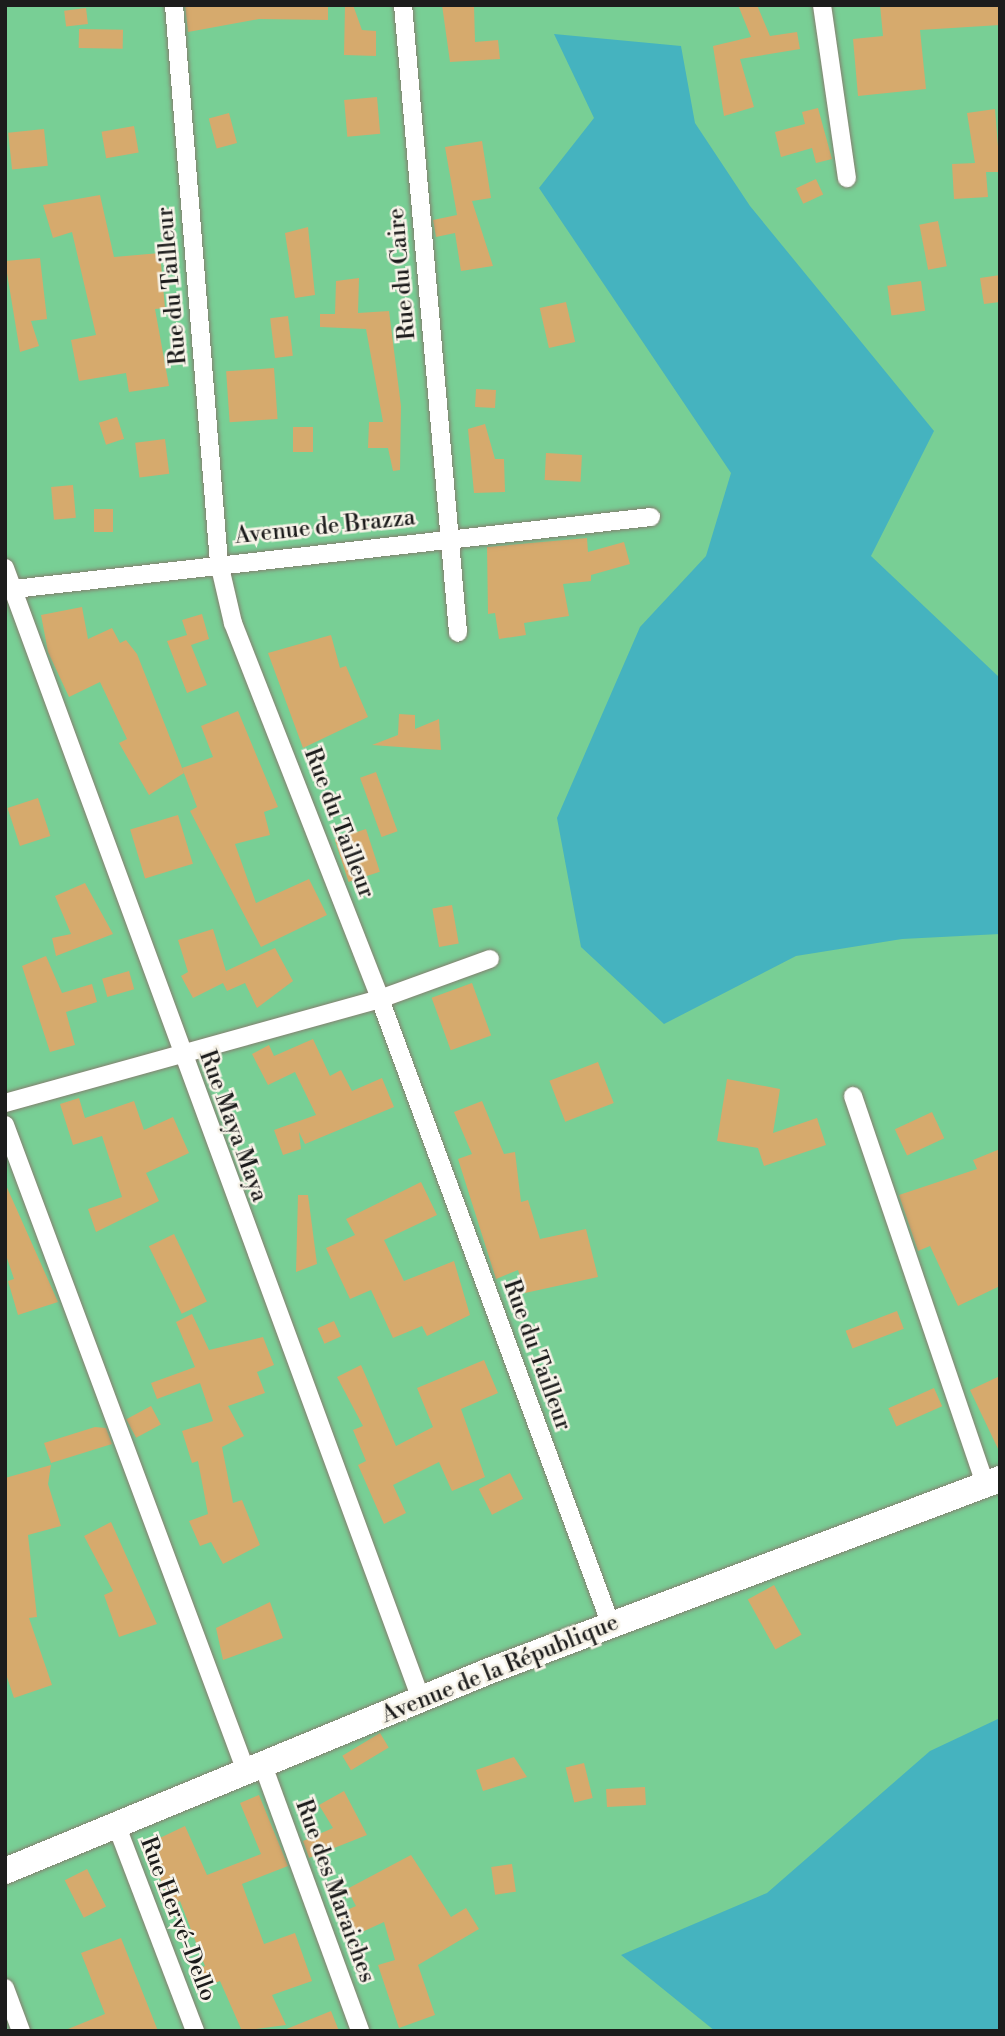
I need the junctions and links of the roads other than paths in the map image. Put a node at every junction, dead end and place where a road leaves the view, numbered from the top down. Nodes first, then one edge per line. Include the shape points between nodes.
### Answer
1 (174, 5) edge
2 (403, 5) edge
3 (822, 5) edge
4 (847, 178) dead end
5 (651, 517) dead end
6 (448, 539) junction
7 (219, 563) junction
8 (5, 568) edge
9 (6, 589) edge
10 (458, 632) dead end
11 (489, 959) dead end
12 (380, 999) junction
13 (181, 1057) junction
14 (853, 1096) dead end
15 (5, 1104) edge
16 (5, 1125) edge
17 (993, 1481) edge
18 (611, 1625) junction
19 (421, 1699) junction
20 (255, 1771) junction
21 (116, 1824) junction
22 (5, 1871) edge
23 (5, 1988) edge
24 (21, 2031) edge
25 (195, 2031) edge
26 (360, 2031) edge

1 - 7 street, Rue du Tailleur
2 - 6 street, Rue du Caire
3 - 4 street
5 - 6 street, Avenue de Brazza
6 - 7 street, Avenue de Brazza
6 - 10 street, Rue du Caire
7 - 9 street, Avenue de Brazza
7 - 12 street, Rue du Tailleur via 233,622
8 - 9 street, Rue Maya Maya
9 - 13 street, Rue Maya Maya
11 - 12 street
12 - 13 street
12 - 18 street, Rue du Tailleur
13 - 15 street
13 - 19 street, Rue Maya Maya
14 - 17 street
16 - 20 street, Rue des Maraiches
17 - 18 street, Avenue de la République
18 - 19 street, Avenue de la République
19 - 20 street, Avenue de la République
20 - 21 street, Avenue de la République
20 - 26 street, Rue des Maraiches
21 - 22 street, Avenue de la République
21 - 25 street, Rue Hervé-Dello
23 - 24 street

